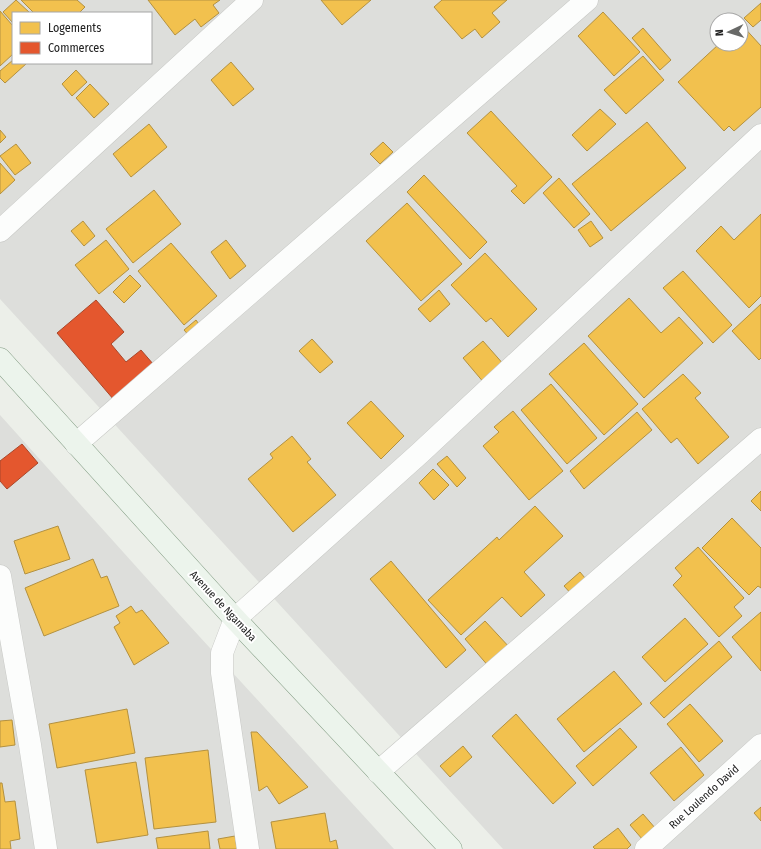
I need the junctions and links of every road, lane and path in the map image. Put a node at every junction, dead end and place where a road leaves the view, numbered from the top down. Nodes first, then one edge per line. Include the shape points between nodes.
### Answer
1 (252, 0) edge
2 (587, 0) edge
3 (761, 135) edge
4 (0, 231) edge
5 (0, 359) edge
6 (761, 439) edge
7 (76, 444) junction
8 (0, 576) edge
9 (235, 619) junction
10 (761, 745) edge
11 (378, 772) junction
12 (46, 849) edge
13 (248, 849) edge
14 (451, 849) edge
15 (646, 849) edge

1 - 4 street
2 - 7 street
3 - 9 street via 420,453
5 - 7 main road, Avenue de Ngamaba
6 - 11 street
7 - 9 main road, Avenue de Ngamaba
8 - 12 street
9 - 11 main road, Avenue de Ngamaba
9 - 13 street via 222,653 222,673
10 - 15 street, Rue Loulendo David
11 - 14 main road, Avenue de Ngamaba

